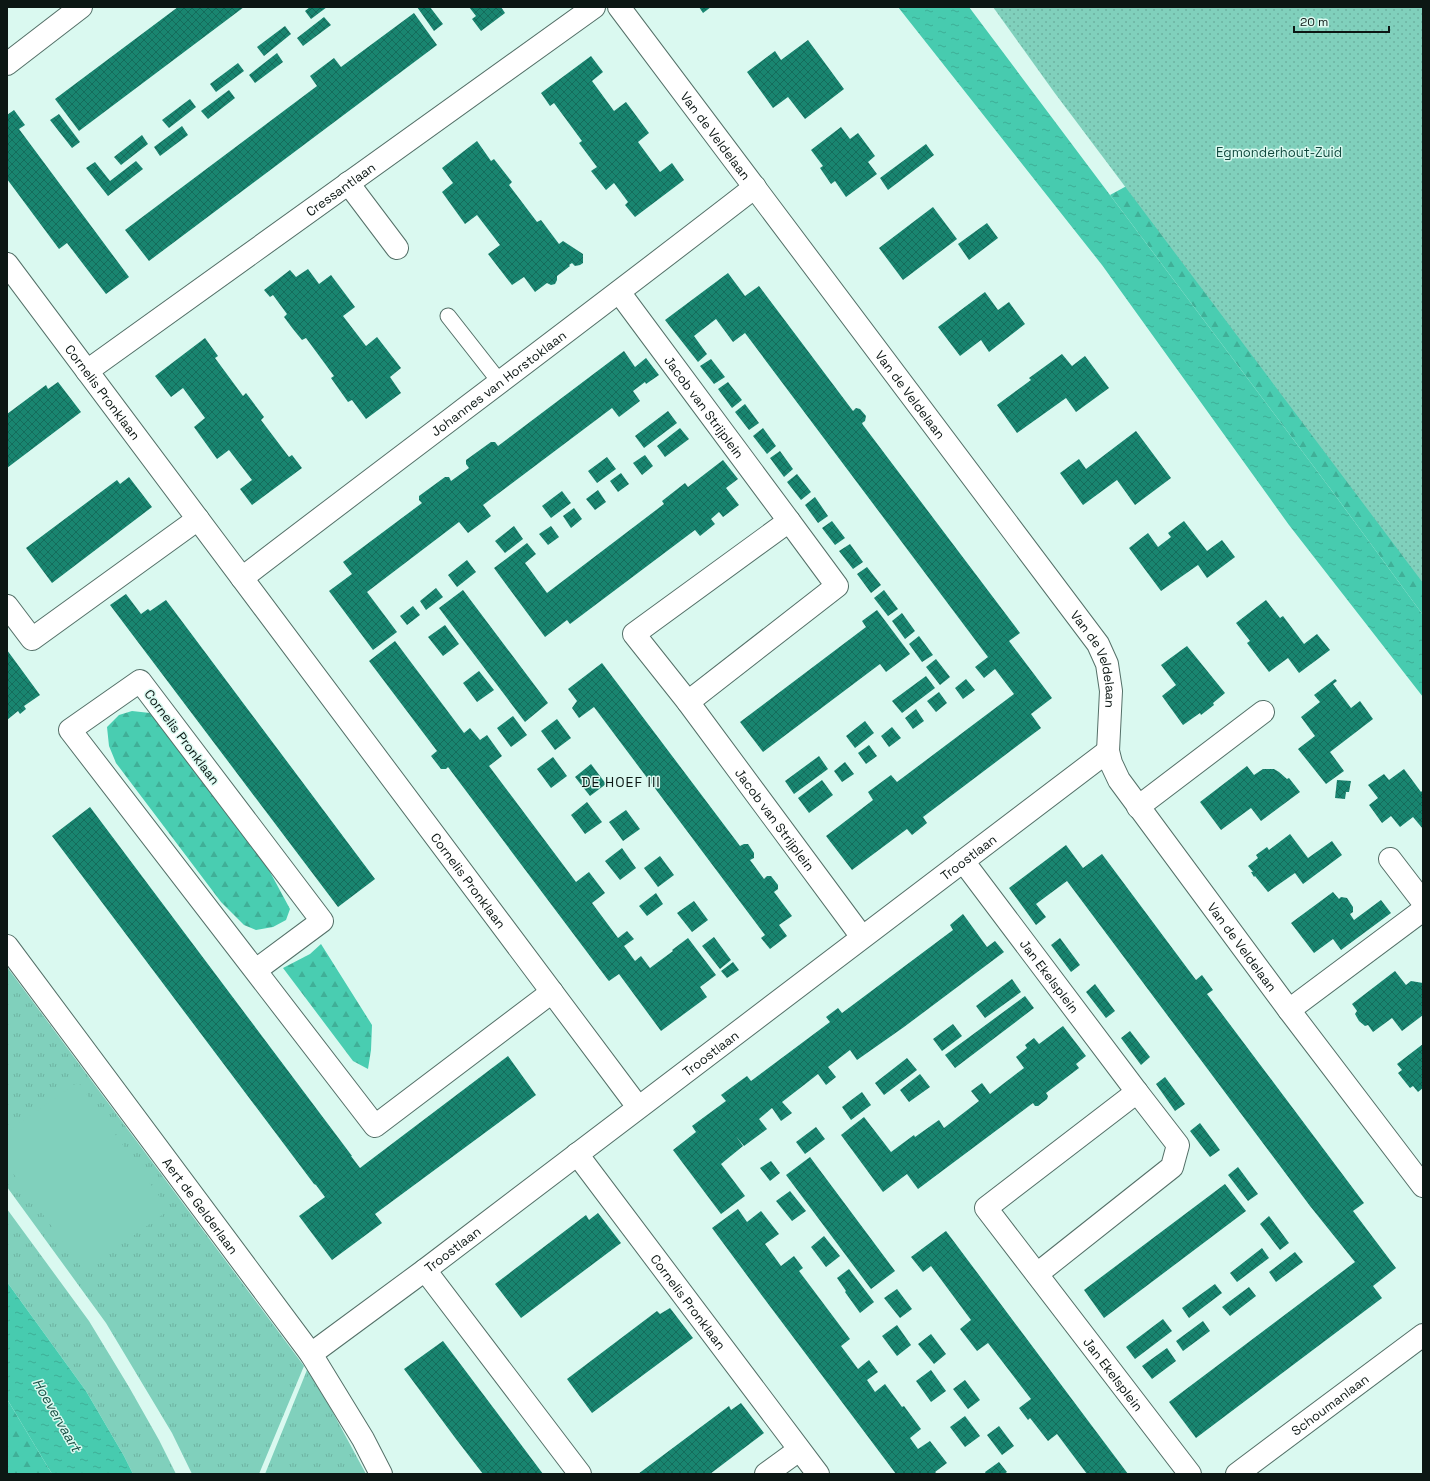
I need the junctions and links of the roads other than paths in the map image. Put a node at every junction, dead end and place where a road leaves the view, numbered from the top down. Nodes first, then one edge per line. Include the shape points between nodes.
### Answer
1 (81, 7) edge
2 (594, 7) edge
3 (619, 7) edge
4 (7, 64) edge
5 (348, 183) junction
6 (755, 187) junction
7 (397, 248) dead end
8 (7, 264) edge
9 (619, 292) junction
10 (448, 316) dead end
11 (87, 372) junction
12 (499, 382) junction
13 (198, 519) junction
14 (790, 521) junction
15 (242, 578) junction
16 (7, 606) edge
17 (688, 702) junction
18 (1263, 712) dead end
19 (1108, 751) junction
20 (1138, 807) junction
21 (1390, 859) dead end
22 (963, 861) junction
23 (1423, 902) edge
24 (1423, 910) edge
25 (862, 937) junction
26 (7, 946) edge
27 (256, 970) junction
28 (552, 992) junction
29 (1289, 1010) junction
30 (1137, 1092) junction
31 (638, 1107) junction
32 (577, 1154) junction
33 (1423, 1186) edge
34 (425, 1270) junction
35 (1036, 1274) junction
36 (1423, 1335) edge
37 (311, 1354) junction
38 (799, 1450) junction
39 (381, 1474) edge
40 (580, 1474) edge
41 (766, 1474) edge
42 (818, 1474) edge
43 (1190, 1474) edge
44 (1237, 1474) edge

1 - 4 street
2 - 5 street, Cressantlaan
3 - 6 street, Van de Veldelaan
5 - 7 street
5 - 11 street, Cressantlaan
6 - 9 street, Johannes van Horstoklaan
6 - 19 street, Van de Veldelaan via 1098,644 1107,664 1110,691
8 - 11 street, Cornelis Pronklaan
9 - 12 street, Johannes van Horstoklaan
9 - 14 street, Jacob van Strijplein
10 - 12 lane
11 - 13 street, Cornelis Pronklaan
12 - 15 street, Johannes van Horstoklaan
13 - 15 street, Cornelis Pronklaan
13 - 16 street via 32,639
14 - 17 street, Jacob van Strijplein via 837,586
14 - 17 street, Jacob van Strijplein via 634,634
15 - 28 street, Cornelis Pronklaan
17 - 25 street, Jacob van Strijplein
18 - 20 street
19 - 20 street, Van de Veldelaan via 1119,780
19 - 22 street, Troostlaan
20 - 29 street, Van de Veldelaan
21 - 23 street
22 - 25 street, Troostlaan
22 - 30 street, Jan Ekelsplein
24 - 29 street
25 - 31 street, Troostlaan
26 - 37 street, Aert de Gelderlaan
27 - 27 street, Cornelis Pronklaan via 322,921 140,681 70,730
27 - 28 street, Cornelis Pronklaan via 375,1126
28 - 31 street, Cornelis Pronklaan
29 - 33 street, Van de Veldelaan
30 - 35 street, Jan Ekelsplein via 1178,1145 1172,1167
30 - 35 street, Jan Ekelsplein via 986,1208
31 - 32 street, Troostlaan
32 - 34 street, Troostlaan
32 - 38 street, Cornelis Pronklaan
34 - 37 street, Troostlaan
34 - 40 street
35 - 43 street, Jan Ekelsplein
36 - 44 street, Schoumanlaan
37 - 39 street, Aert de Gelderlaan via 363,1439
38 - 41 street
38 - 42 street, Cornelis Pronklaan

